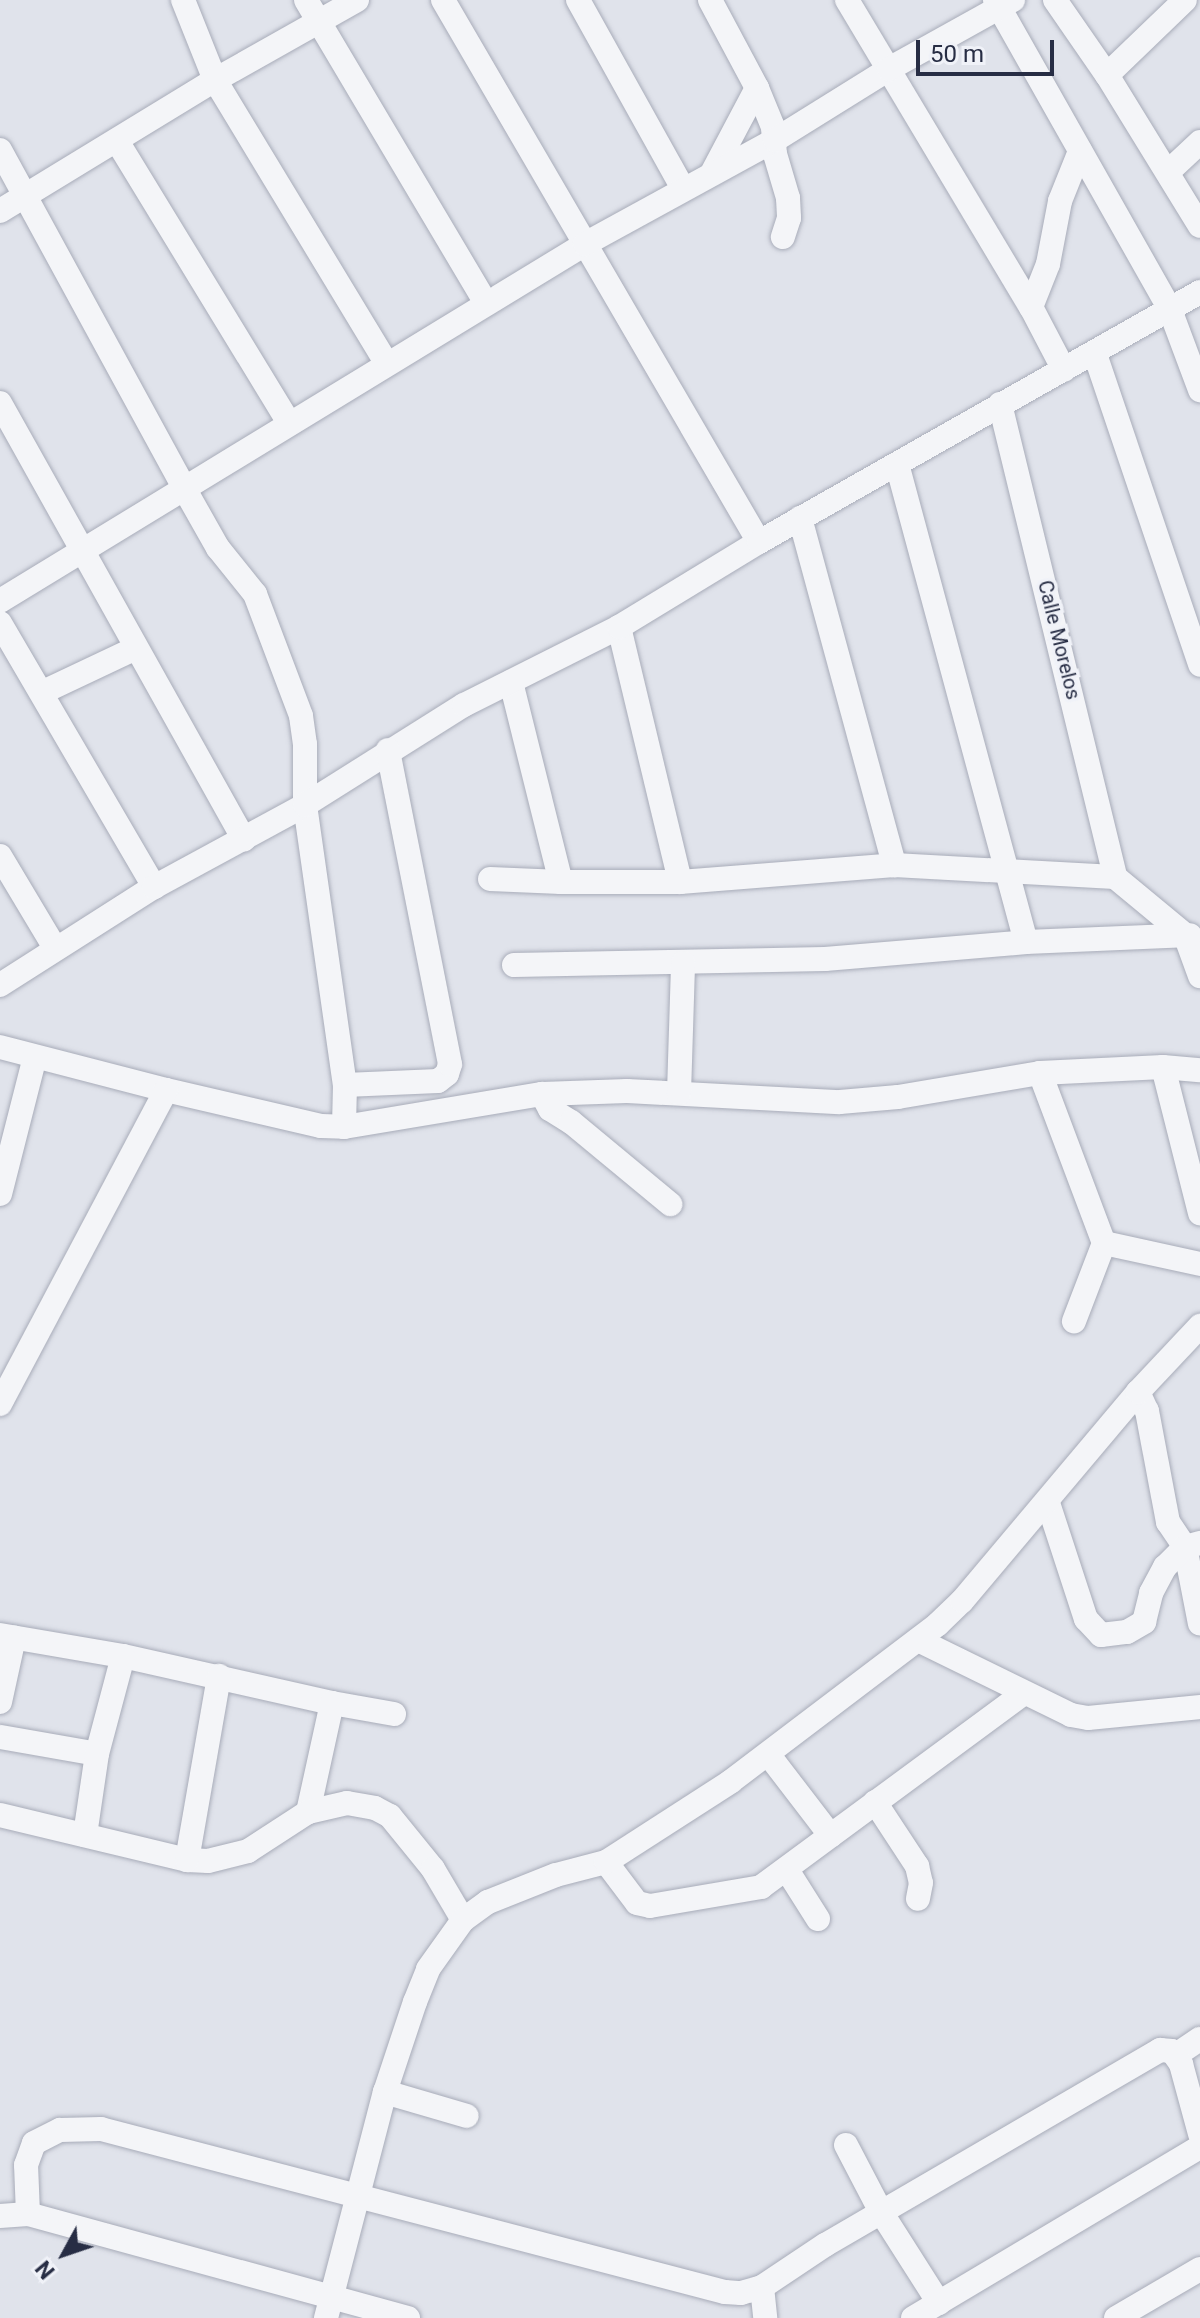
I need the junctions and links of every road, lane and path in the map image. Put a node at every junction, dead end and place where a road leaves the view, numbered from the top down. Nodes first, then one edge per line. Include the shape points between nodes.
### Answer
1 (183, 0) edge
2 (306, 0) edge
3 (357, 0) edge
4 (443, 0) edge
5 (578, 0) edge
6 (710, 0) edge
7 (847, 0) edge
8 (1055, 0) edge
9 (1185, 0) edge
10 (1003, 3) edge
11 (316, 22) junction
12 (889, 69) junction
13 (1107, 75) junction
14 (215, 80) junction
15 (757, 88) junction
16 (775, 140) junction
17 (117, 141) junction
18 (1200, 142) edge
19 (0, 150) edge
20 (1080, 151) junction
21 (1168, 172) junction
22 (712, 173) junction
23 (683, 189) junction
24 (23, 198) junction
25 (0, 211) edge
26 (1200, 226) edge
27 (783, 237) dead end
28 (585, 244) junction
29 (1200, 292) edge
30 (486, 303) junction
31 (1031, 307) junction
32 (1169, 307) junction
33 (1095, 354) junction
34 (387, 364) junction
35 (1064, 370) junction
36 (1200, 390) edge
37 (0, 403) edge
38 (1000, 404) junction
39 (289, 423) junction
40 (897, 464) junction
41 (184, 488) junction
42 (800, 518) junction
43 (759, 542) junction
44 (81, 551) junction
45 (0, 601) edge
46 (0, 623) edge
47 (619, 627) junction
48 (136, 648) junction
49 (1200, 665) edge
50 (511, 682) junction
51 (43, 692) junction
52 (388, 750) junction
53 (305, 805) junction
54 (244, 839) junction
55 (0, 856) edge
56 (894, 865) junction
57 (1007, 870) junction
58 (1115, 877) junction
59 (490, 879) dead end
60 (561, 882) junction
61 (680, 882) junction
62 (154, 887) junction
63 (1192, 935) edge
64 (1026, 942) junction
65 (55, 948) junction
66 (683, 963) junction
67 (514, 965) dead end
68 (1200, 976) edge
69 (0, 985) edge
70 (0, 1047) edge
71 (35, 1057) junction
72 (1163, 1067) junction
73 (1200, 1070) edge
74 (1040, 1073) junction
75 (345, 1085) junction
76 (166, 1090) junction
77 (679, 1093) junction
78 (542, 1094) junction
79 (344, 1127) junction
80 (0, 1194) edge
81 (670, 1204) dead end
82 (1200, 1213) edge
83 (1104, 1243) junction
84 (1200, 1264) edge
85 (1074, 1321) dead end
86 (1200, 1326) edge
87 (1138, 1392) junction
88 (0, 1404) edge
89 (1048, 1503) junction
90 (1192, 1545) edge
91 (1200, 1624) edge
92 (7, 1636) edge
93 (918, 1640) junction
94 (123, 1656) junction
95 (219, 1676) junction
96 (1024, 1693) junction
97 (0, 1702) edge
98 (332, 1703) junction
99 (1200, 1707) edge
100 (394, 1714) dead end
101 (0, 1737) edge
102 (97, 1754) junction
103 (768, 1754) junction
104 (875, 1802) junction
105 (308, 1812) junction
106 (0, 1815) edge
107 (85, 1835) junction
108 (831, 1836) junction
109 (187, 1860) junction
110 (606, 1862) junction
111 (787, 1870) junction
112 (918, 1899) dead end
113 (818, 1919) dead end
114 (463, 1920) junction
115 (1200, 2039) edge
116 (1176, 2055) junction
117 (385, 2092) junction
118 (467, 2116) dead end
119 (1200, 2134) edge
120 (846, 2145) dead end
121 (1200, 2147) edge
122 (360, 2196) junction
123 (881, 2212) junction
124 (28, 2214) junction
125 (0, 2216) edge
126 (1200, 2269) edge
127 (762, 2287) junction
128 (939, 2303) junction
129 (329, 2308) edge
130 (408, 2318) edge
131 (765, 2318) edge
132 (913, 2318) edge
133 (1116, 2318) edge

1 - 14 street
2 - 11 street
3 - 11 street
4 - 28 street
5 - 23 street
6 - 15 street
7 - 12 street
8 - 13 street
9 - 13 street
10 - 12 street
10 - 20 street
11 - 14 street
11 - 30 street
12 - 16 street
12 - 31 street
13 - 21 street
14 - 17 street
14 - 34 street
15 - 16 street
15 - 22 street
16 - 22 street
16 - 27 street via 788,198
17 - 24 street
17 - 39 street
18 - 21 street
19 - 24 street
20 - 31 street via 1060,201 1048,264
20 - 32 street
21 - 26 street
22 - 23 street
23 - 28 street
24 - 25 street
24 - 41 street
28 - 30 street
28 - 43 street
29 - 32 street
30 - 34 street
31 - 35 street
32 - 33 street
32 - 36 street
33 - 35 street
33 - 49 street
34 - 39 street
35 - 38 street
37 - 44 street
38 - 40 street
38 - 58 street, Calle Morelos
39 - 41 street
40 - 42 street
40 - 57 street
41 - 44 street
41 - 53 street via 218,548 255,594 265,618 301,716
42 - 43 street
42 - 56 street
43 - 47 street
44 - 45 street
44 - 48 street
46 - 51 street
47 - 50 street
47 - 61 street
48 - 51 street
48 - 54 street
50 - 52 street
50 - 60 street
51 - 62 street
52 - 53 street
52 - 75 street via 450,1064 438,1081
53 - 54 street
53 - 75 street
54 - 62 street
55 - 65 street
56 - 57 street
56 - 61 street
57 - 58 street
57 - 64 street
58 - 63 street
59 - 60 street
60 - 61 street
62 - 65 street
63 - 64 street
63 - 68 street
64 - 66 street via 825,959
65 - 69 street
66 - 67 street
66 - 77 street
70 - 71 street
71 - 76 street
71 - 80 street
72 - 73 street
72 - 74 street
72 - 82 street
74 - 77 street via 840,1102
74 - 83 street
75 - 79 street
76 - 79 street
76 - 88 street
77 - 78 street
78 - 79 street
78 - 81 street via 550,1109
83 - 84 street
83 - 85 street
86 - 87 street
87 - 89 street
87 - 90 street via 1147,1411 1168,1522
89 - 90 street via 1086,1619 1101,1635 1127,1632 1144,1622 1156,1580
89 - 93 street via 962,1601
90 - 91 street
92 - 94 street
92 - 97 street
93 - 96 street
93 - 103 street
94 - 95 street
94 - 102 street
95 - 98 street
95 - 109 street
96 - 99 street via 1088,1718
96 - 104 street
98 - 100 street
98 - 105 street
101 - 102 street
102 - 107 street
103 - 108 street
103 - 110 street
104 - 108 street
104 - 112 street via 917,1866
105 - 109 street via 248,1851 230,1858
105 - 114 street via 347,1803 390,1816 433,1869
106 - 107 street
107 - 109 street
108 - 111 street
110 - 111 street via 637,1903 650,1906 745,1892
110 - 114 street via 488,1902
111 - 113 street
114 - 117 street via 428,1969
115 - 116 street
116 - 119 street
116 - 123 street via 1167,2050 1152,2053
117 - 118 street
117 - 122 street
120 - 123 street
121 - 128 street
122 - 124 street via 101,2129 77,2128 34,2143 26,2165
122 - 127 street via 725,2292
122 - 129 street
123 - 127 street
123 - 128 street
124 - 125 street
124 - 129 street
126 - 133 street
127 - 131 street
128 - 132 street
129 - 130 street

